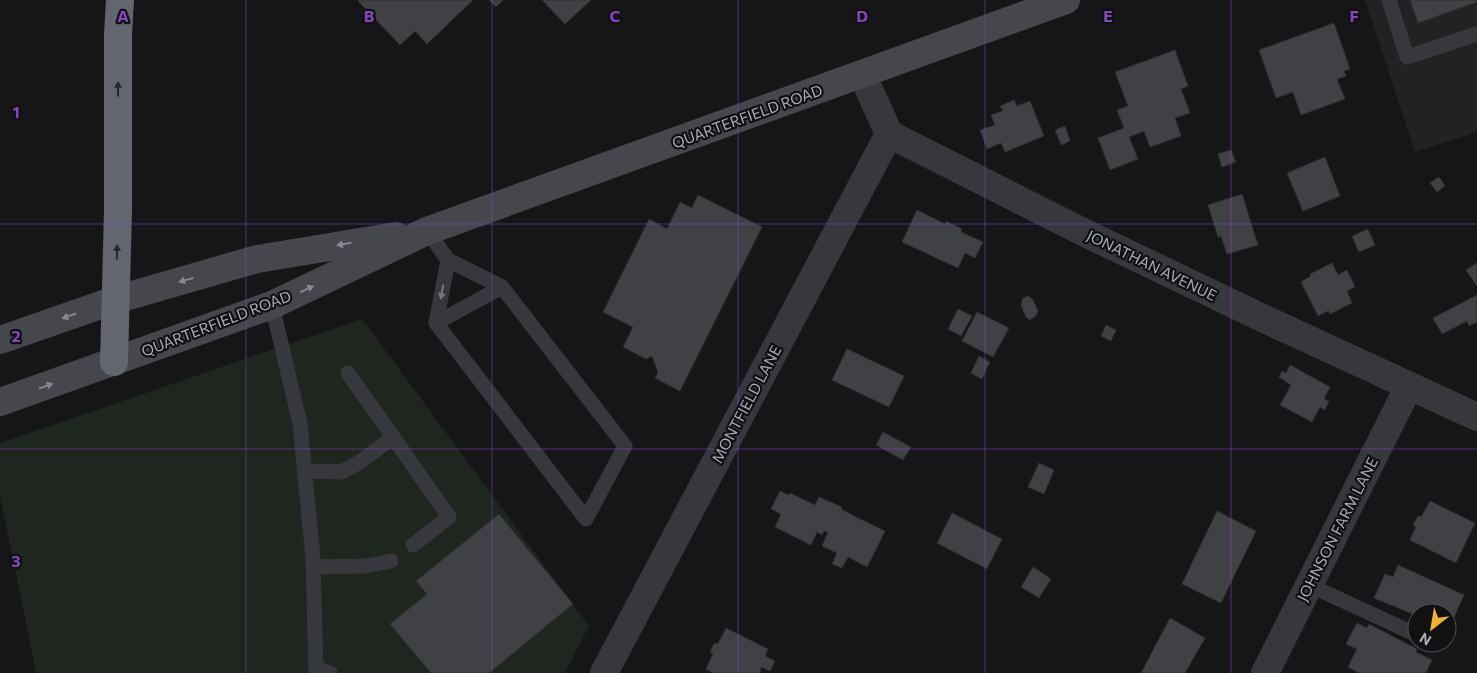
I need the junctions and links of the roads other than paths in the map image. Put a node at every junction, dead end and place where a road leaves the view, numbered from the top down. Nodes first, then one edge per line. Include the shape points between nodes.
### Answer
1 (120, 0) edge
2 (1066, 0) edge
3 (1389, 0) edge
4 (1477, 34) edge
5 (862, 74) junction
6 (889, 134) junction
7 (427, 231) junction
8 (448, 260) junction
9 (502, 287) junction
10 (115, 300) junction
11 (272, 305) junction
12 (436, 324) junction
13 (0, 340) edge
14 (114, 362) junction
15 (348, 373) dead end
16 (1409, 386) junction
17 (0, 402) edge
18 (1477, 417) edge
19 (393, 437) junction
20 (304, 471) junction
21 (413, 545) dead end
22 (391, 561) dead end
23 (313, 567) junction
24 (1309, 585) junction
25 (1407, 631) edge
26 (320, 671) edge
27 (604, 673) edge
28 (1265, 673) edge

10 -> 1 highway
2 - 5 main road, QUARTERFIELD ROAD
3 - 4 lane via 1407,57
5 - 6 street
5 - 7 main road, QUARTERFIELD ROAD
6 - 16 street, JONATHAN AVENUE via 1083,232
6 - 27 street, MONTFIELD LANE
7 - 8 lane
7 -> 10 main road, QUARTERFIELD ROAD via 257,259
11 -> 7 main road, QUARTERFIELD ROAD
8 - 9 lane
8 -> 12 lane
9 - 12 lane
9 - 12 lane via 625,446 586,519
10 -> 13 main road, QUARTERFIELD ROAD
10 - 14 highway
11 - 14 main road, QUARTERFIELD ROAD
11 - 20 lane via 300,424
17 -> 14 main road, QUARTERFIELD ROAD
15 - 19 lane
16 - 18 street, JONATHAN AVENUE
16 - 24 street, JOHNSON FARM LANE
19 - 20 lane via 341,472
19 - 21 lane via 449,517
20 - 23 lane
22 - 23 lane via 365,566
23 - 26 lane
24 - 25 lane
24 - 28 street, JOHNSON FARM LANE

